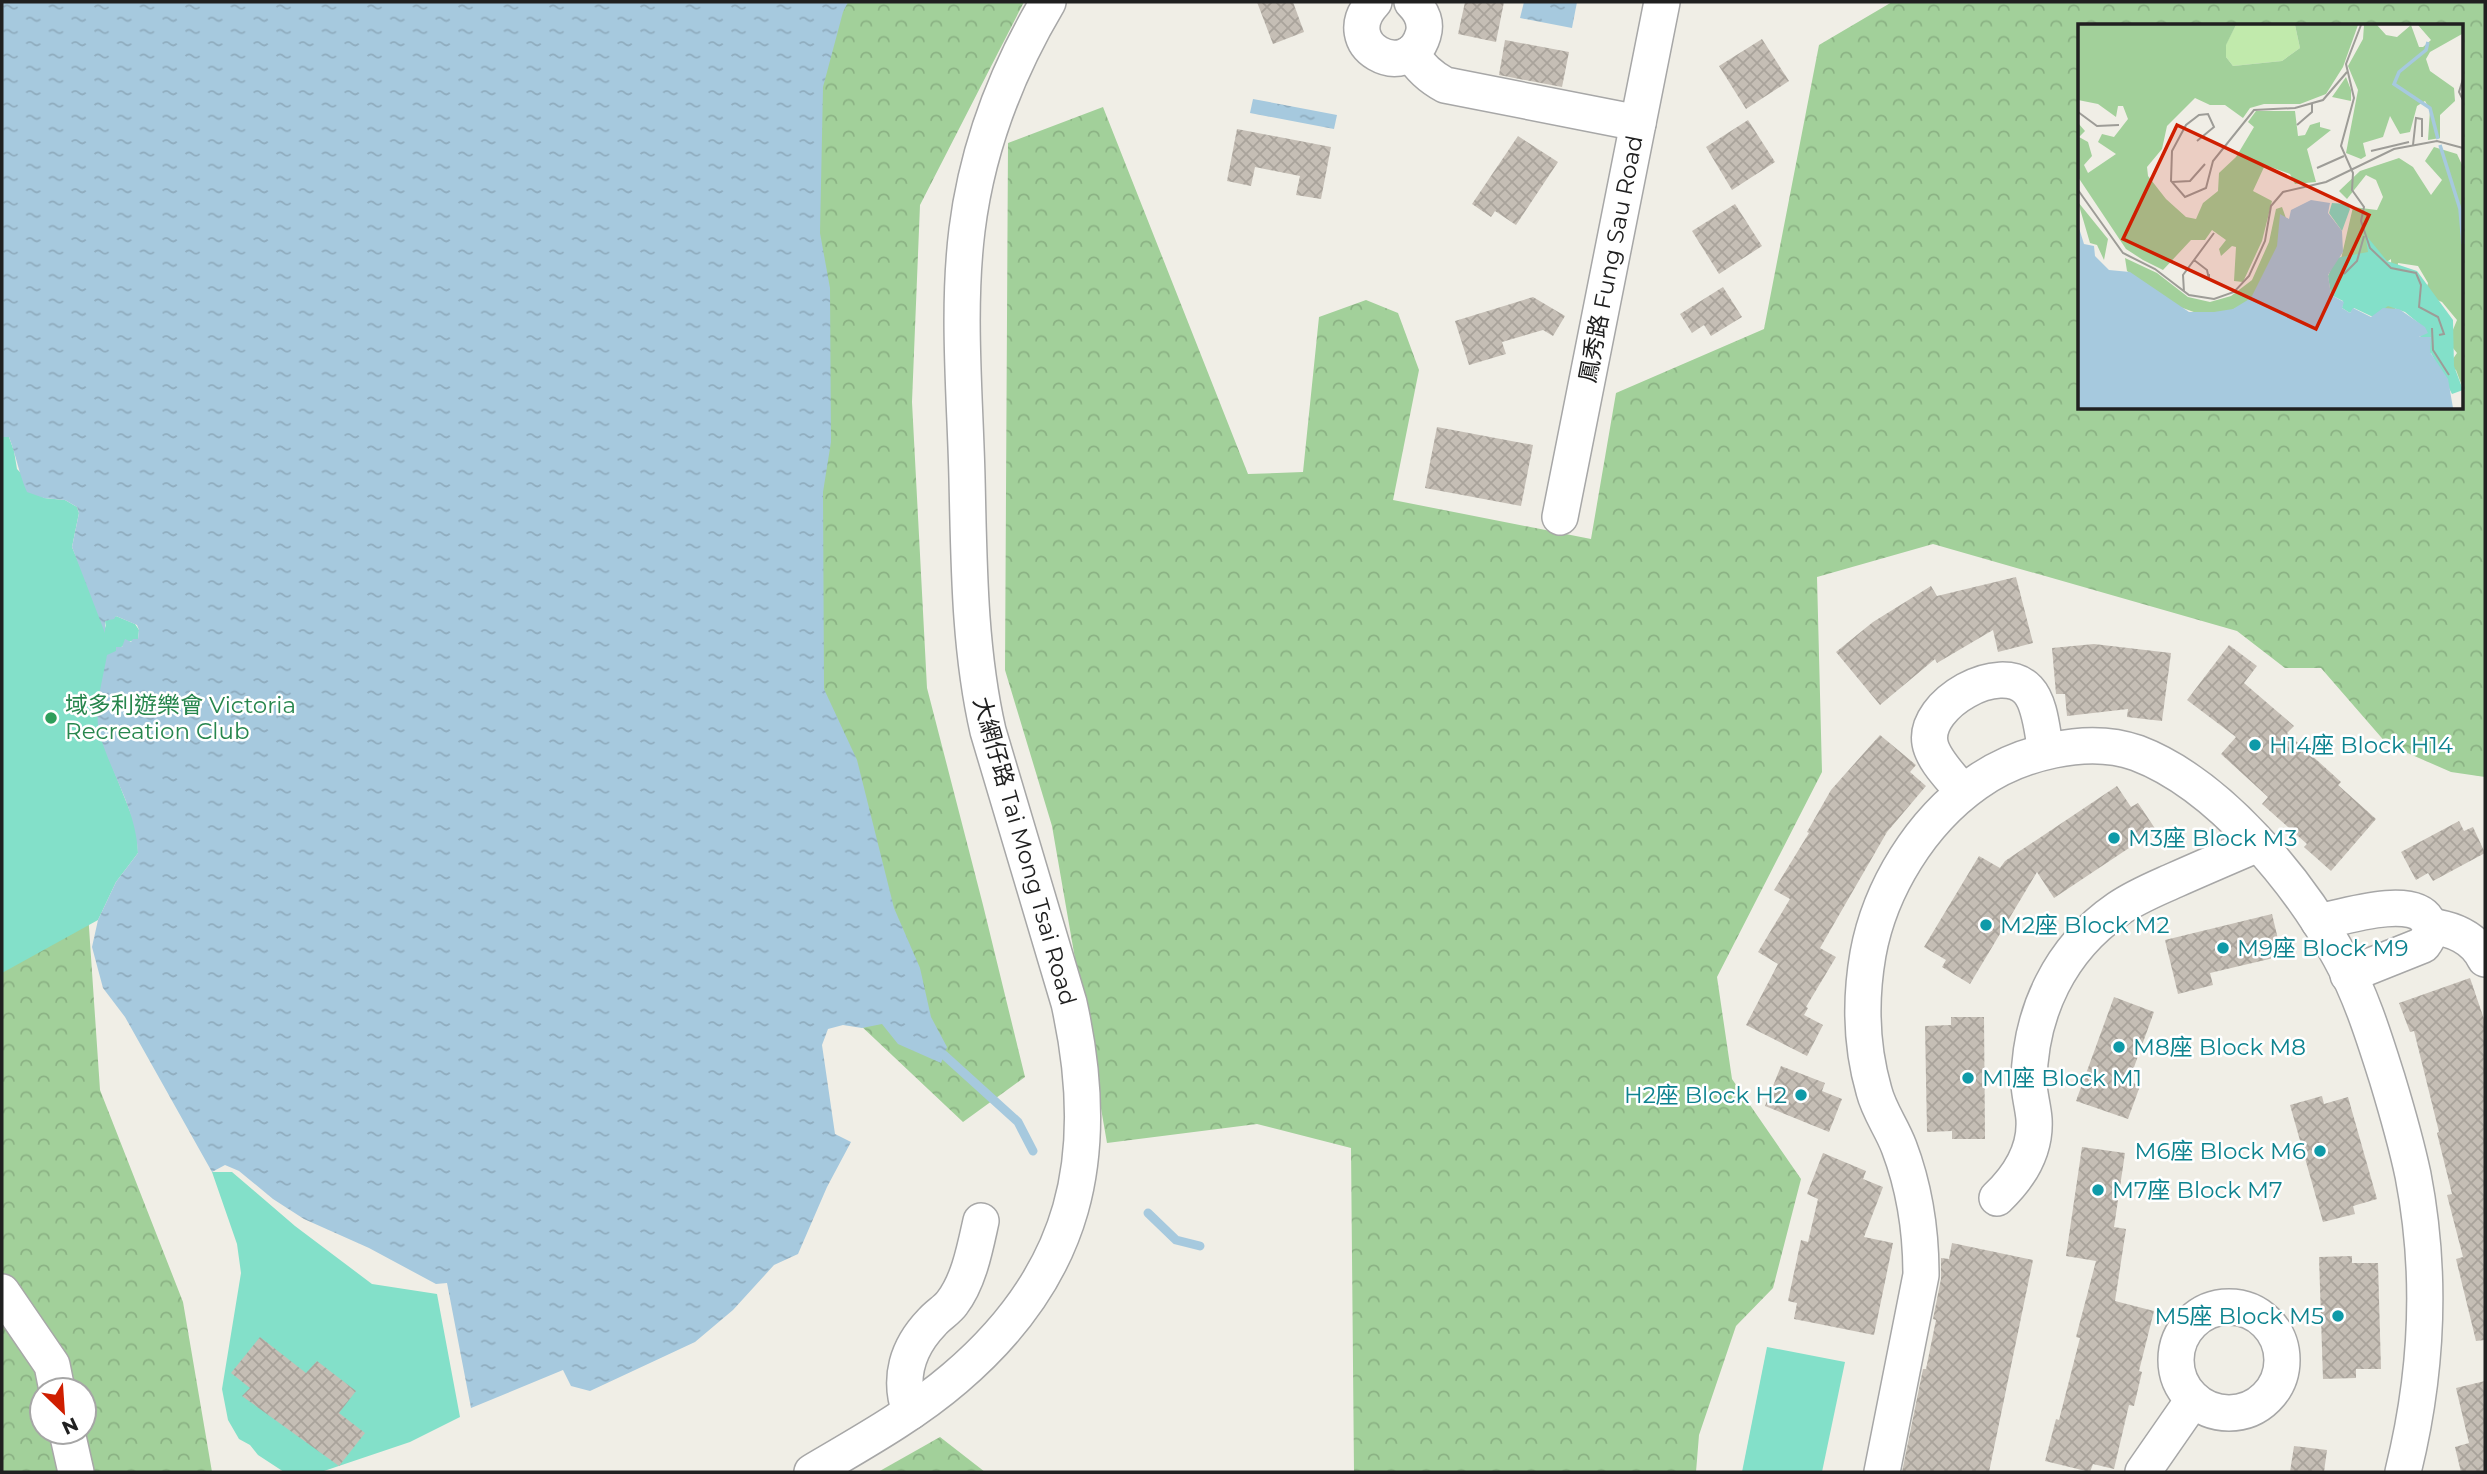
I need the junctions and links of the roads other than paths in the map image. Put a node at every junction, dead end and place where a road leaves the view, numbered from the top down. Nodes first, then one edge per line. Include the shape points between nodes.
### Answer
1 (1048, 2) edge
2 (1374, 2) edge
3 (1412, 2) edge
4 (1662, 2) edge
5 (1411, 53) junction
6 (1638, 123) junction
7 (1560, 517) dead end
8 (2046, 751) junction
9 (1963, 792) junction
10 (2258, 844) junction
11 (2319, 922) junction
12 (2430, 926) junction
13 (2485, 959) edge
14 (2348, 975) junction
15 (1997, 1198) dead end
16 (981, 1221) dead end
17 (2, 1292) edge
18 (54, 1376) edge
19 (2193, 1400) dead end
20 (910, 1412) junction
21 (70, 1446) edge
22 (76, 1472) edge
23 (812, 1472) edge
24 (1882, 1472) edge
25 (2143, 1472) edge
26 (2403, 1472) edge

1 - 20 street, 大網仔路 Tai Mong Tsai Road via 995,116 976,178 967,230 963,298 968,549 981,703 1069,1003 1081,1063 1083,1138 1072,1205 1034,1290 992,1344
2 - 5 street via 1362,21 1367,45 1387,58
3 - 5 street via 1424,21 1424,33
4 - 6 street, 鳳秀路 Fung Sau Road
5 - 6 street via 1419,67 1445,85
6 - 7 street, 鳳秀路 Fung Sau Road
8 - 9 street via 2017,760
8 - 9 street via 2036,702 2020,683 2001,678 1968,691 1938,712 1929,732 1933,753
8 - 10 street via 2105,747 2134,752 2173,770
9 - 24 street via 1923,834 1882,905 1862,998 1864,1048 1874,1095 1909,1176 1921,1242 1921,1275
10 - 11 street
10 - 15 street via 2119,908 2075,948 2043,1000 2035,1029 2029,1059 2034,1119 2029,1155
11 - 12 street via 2392,908 2415,911 2425,916
11 - 14 street
12 - 13 street via 2460,933
12 - 14 street via 2423,946
14 - 26 street via 2403,1127 2421,1229 2424,1333 2412,1436
16 - 20 street via 973,1257 953,1302 920,1336 909,1358 903,1386
17 - 18 street via 52,1365
19 - 25 street
20 - 23 street, 大網仔路 Tai Mong Tsai Road
21 - 22 street

